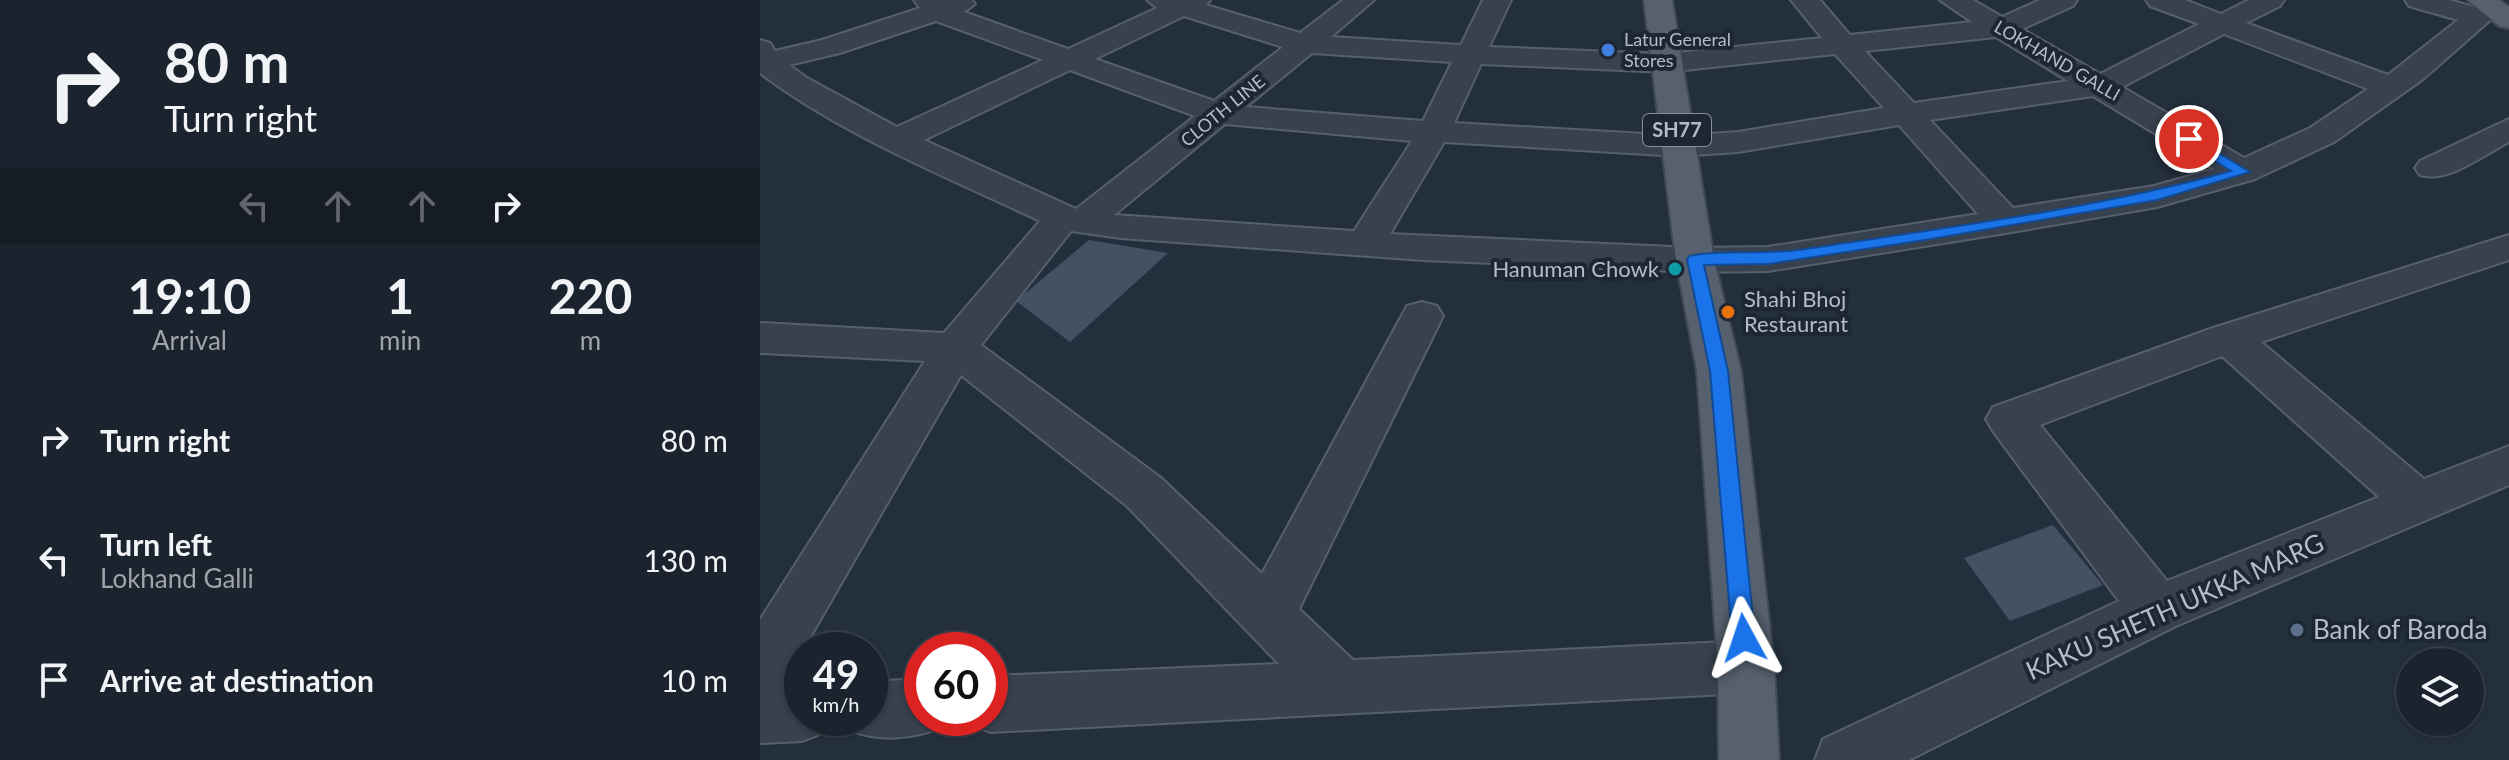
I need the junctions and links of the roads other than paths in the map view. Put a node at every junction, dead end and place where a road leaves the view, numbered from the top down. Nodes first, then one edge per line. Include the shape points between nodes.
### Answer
1 (974, 0) edge
2 (1360, 0) edge
3 (1497, 0) edge
4 (1658, 0) edge
5 (1805, 0) edge
6 (1954, 0) edge
7 (2063, 0) edge
8 (2160, 0) edge
9 (2270, 0) edge
10 (2419, 0) edge
11 (1179, 2) edge
12 (932, 6) edge
13 (2495, 11) edge
14 (2226, 23) junction
15 (2000, 28) junction
16 (1305, 44) junction
17 (1844, 46) junction
18 (1473, 55) junction
19 (762, 58) edge
20 (1069, 61) junction
21 (1666, 63) junction
22 (2099, 86) junction
23 (2391, 87) junction
24 (1220, 114) junction
25 (1907, 114) junction
26 (2509, 129) edge
27 (1434, 132) junction
28 (897, 140) junction
29 (1680, 146) junction
30 (2432, 168) dead end
31 (2243, 172) junction
32 (1074, 219) junction
33 (2006, 222) junction
34 (1365, 244) junction
35 (2506, 250) edge
36 (1695, 260) junction
37 (1422, 316) dead end
38 (760, 338) edge
39 (2228, 338) junction
40 (955, 348) junction
41 (2509, 465) edge
42 (2418, 502) junction
43 (2157, 609) junction
44 (1268, 616) junction
45 (1746, 667) junction
46 (760, 670) edge
47 (1342, 688) junction
48 (1008, 703) edge
49 (784, 714) edge
50 (760, 715) edge
51 (1749, 760) edge
52 (1845, 760) edge

1 - 12 street
2 - 16 street, CLOTH LINE
3 - 18 street
4 - 21 main road, SH77
5 - 17 street
6 - 15 street, LOKHAND GALLI
7 - 15 street
8 - 14 street
9 - 14 street
10 - 13 street
11 - 16 street
11 - 20 street
12 - 19 street via 830,47
12 - 20 street
13 - 23 street
14 - 22 street
14 - 23 street
15 - 17 street
15 - 22 street, LOKHAND GALLI
16 - 18 street
16 - 24 street, CLOTH LINE
17 - 21 street
17 - 25 street
18 - 21 street
18 - 27 street
19 - 28 street via 796,85
20 - 24 street
20 - 28 street
21 - 29 main road, SH77
22 - 25 street
22 - 31 street, LOKHAND GALLI
23 - 31 street via 2322,135
24 - 27 street
24 - 32 street, CLOTH LINE
25 - 29 street via 1738,142
25 - 33 street
26 - 30 street
27 - 29 street
27 - 34 street
28 - 32 street
29 - 36 main road, SH77
31 - 33 street via 2157,196
32 - 34 street
32 - 40 street, CLOTH LINE
33 - 36 street via 1768,259
34 - 36 street
35 - 39 street
36 - 45 main road, SH77 via 1719,371
37 - 44 street
38 - 40 street
39 - 42 street
39 - 43 street via 2009,419
40 - 44 street via 1144,492
40 - 46 street, CLOTH LINE
41 - 42 street, KAKU SHETH UKKA MARG
42 - 43 street, KAKU SHETH UKKA MARG
43 - 52 street, KAKU SHETH UKKA MARG
44 - 47 street
45 - 47 street
45 - 51 main road, SH77
47 - 48 street
49 - 50 street

